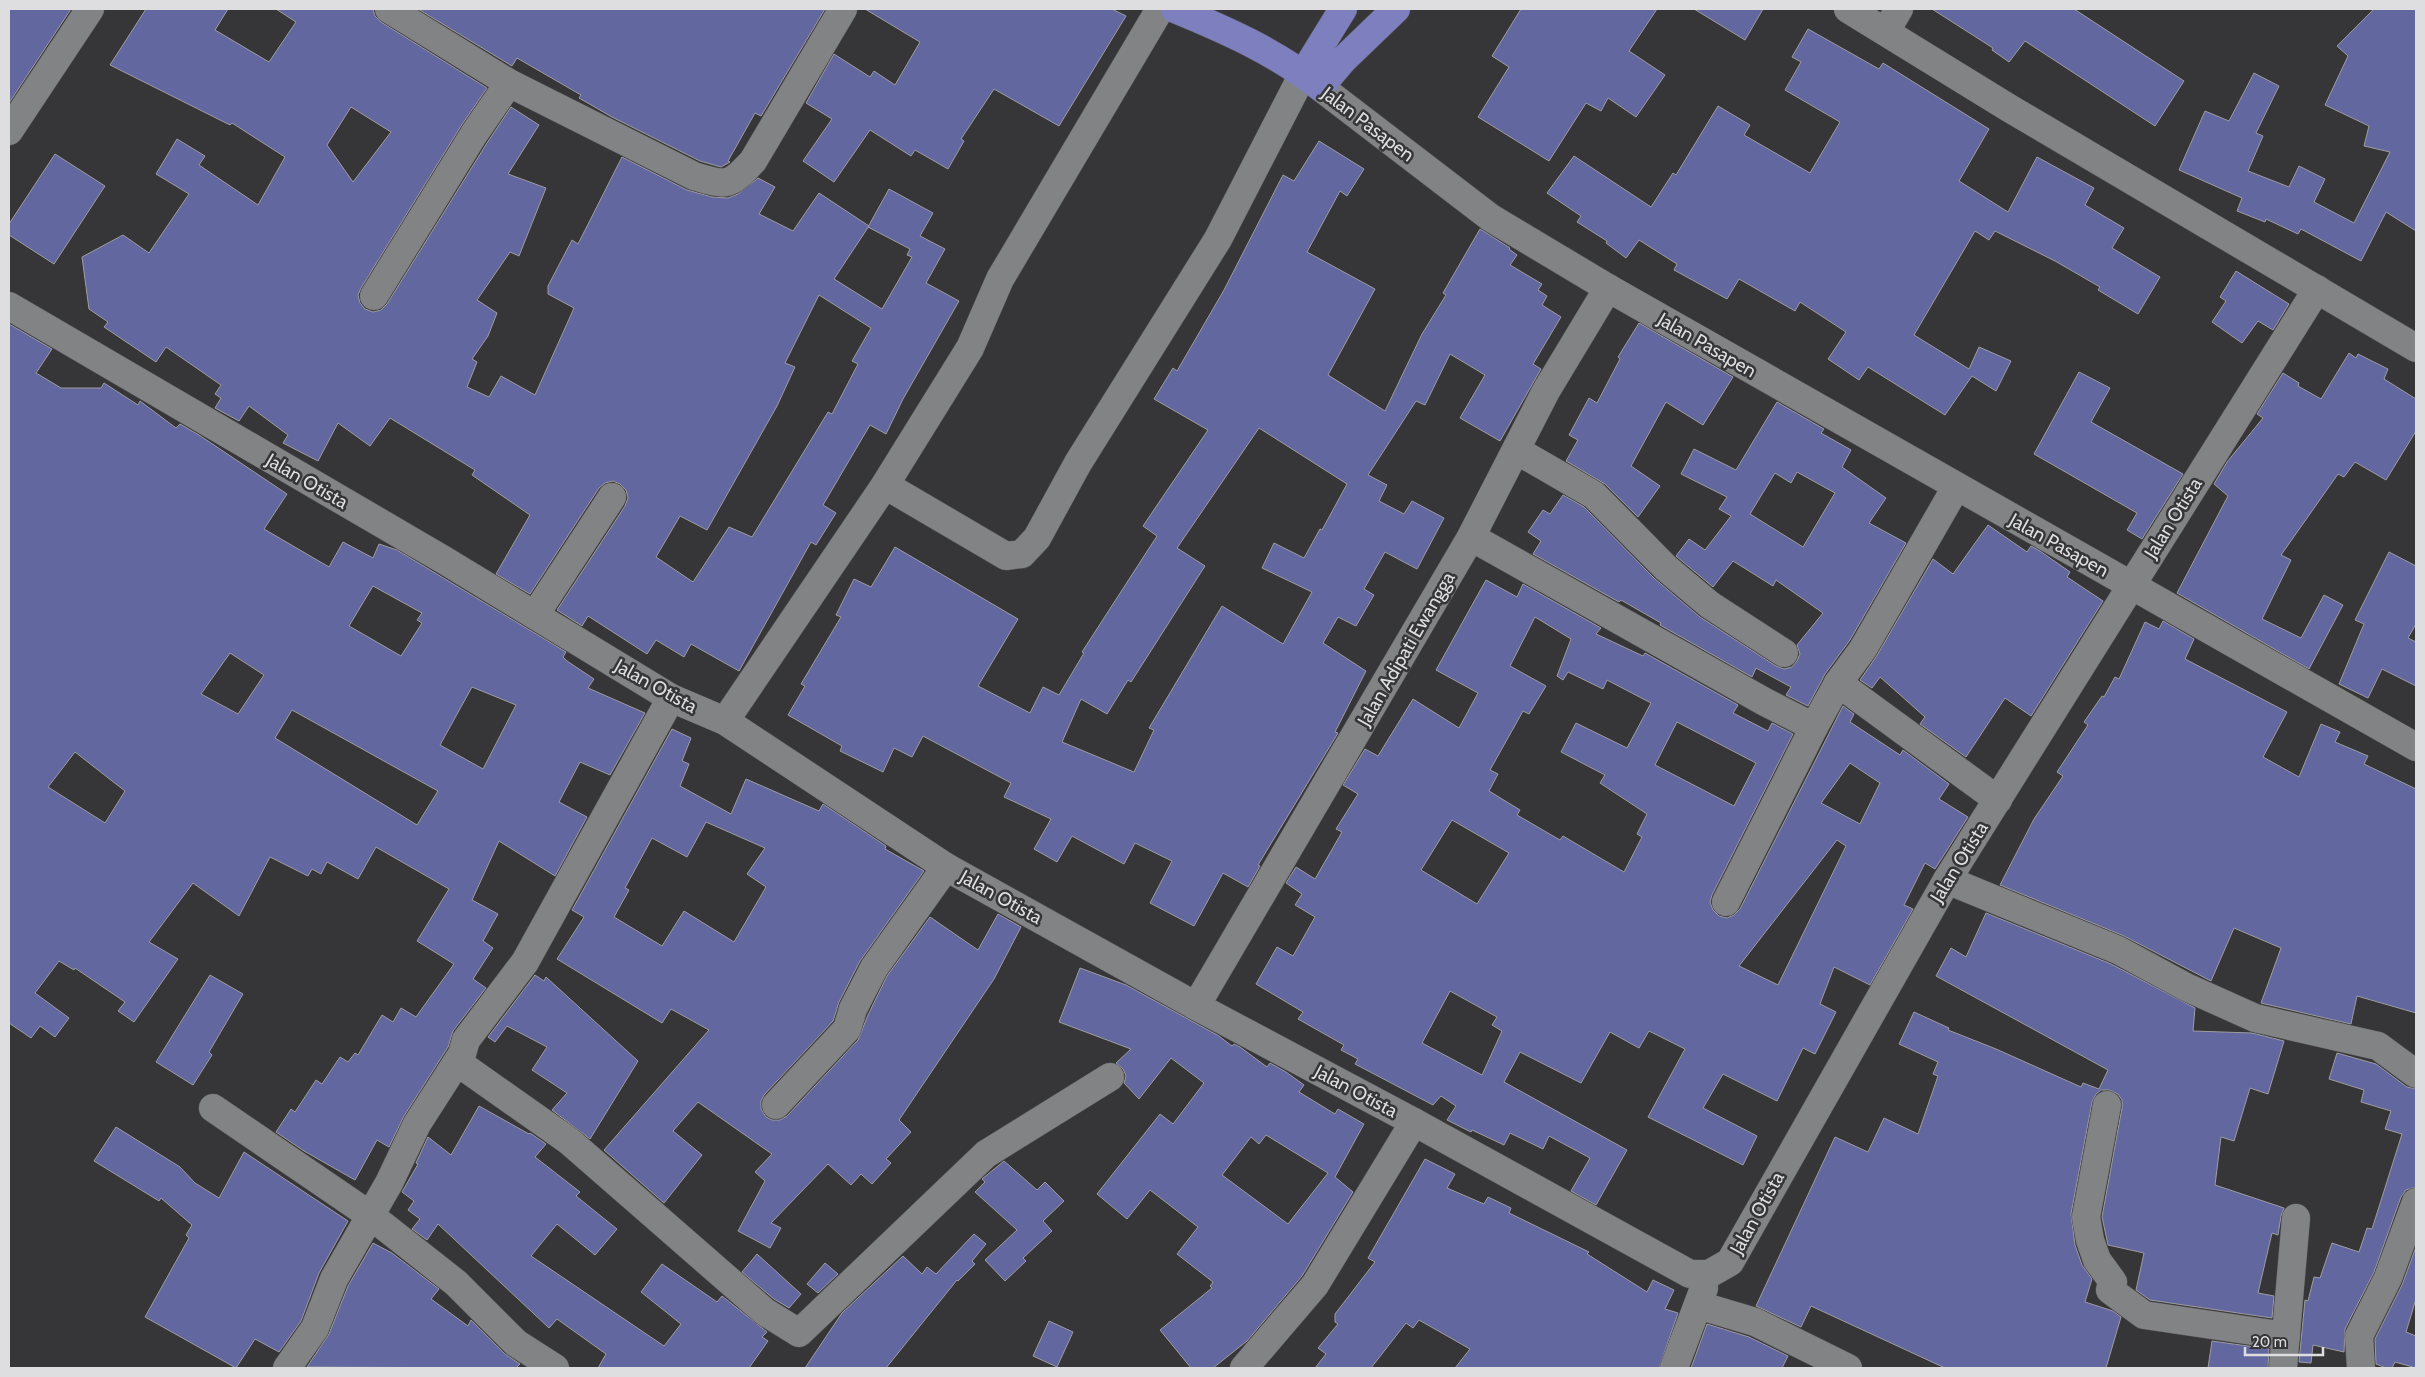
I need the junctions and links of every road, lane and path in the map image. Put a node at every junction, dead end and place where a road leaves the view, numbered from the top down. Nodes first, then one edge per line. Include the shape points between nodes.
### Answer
1 (90, 9) edge
2 (390, 9) edge
3 (843, 9) edge
4 (1160, 9) edge
5 (1174, 9) edge
6 (1343, 9) edge
7 (1396, 9) edge
8 (1848, 9) edge
9 (1893, 20) edge
10 (1311, 80) junction
11 (509, 83) junction
12 (9, 131) edge
13 (1608, 288) junction
14 (2317, 289) junction
15 (374, 296) dead end
16 (9, 306) edge
17 (2416, 348) edge
18 (1516, 450) junction
19 (885, 485) junction
20 (1956, 487) junction
21 (612, 497) dead end
22 (1471, 537) junction
23 (2130, 585) junction
24 (535, 615) junction
25 (1784, 653) dead end
26 (1838, 684) junction
27 (671, 698) junction
28 (725, 721) junction
29 (1814, 727) junction
30 (2416, 747) edge
31 (1998, 800) junction
32 (946, 867) junction
33 (1947, 880) junction
34 (1726, 902) dead end
35 (1196, 1006) junction
36 (457, 1062) junction
37 (2416, 1074) edge
38 (1110, 1078) dead end
39 (2108, 1104) dead end
40 (776, 1105) dead end
41 (213, 1108) dead end
42 (1414, 1122) junction
43 (2416, 1202) edge
44 (371, 1216) junction
45 (2296, 1218) dead end
46 (1709, 1274) junction
47 (1698, 1305) junction
48 (2286, 1336) junction
49 (286, 1368) edge
50 (555, 1368) edge
51 (1244, 1368) edge
52 (1674, 1368) edge
53 (1848, 1368) edge
54 (2283, 1368) edge
55 (2361, 1368) edge

1 - 12 street
2 - 11 street
3 - 11 street via 753,161 737,178 722,184 694,176
4 - 19 street via 1000,279 970,348
5 - 10 main road via 1242,37
6 - 10 main road
7 - 10 main road via 1343,60
8 - 9 street
9 - 14 street via 2010,108
10 - 13 street, Jalan Pasapen via 1491,218
10 - 19 street via 1218,239 1078,463 1036,538 1022,554 1006,556
11 - 15 street
13 - 18 street, Jalan Adipati Ewangga via 1546,391
13 - 20 street, Jalan Pasapen
14 - 17 street
14 - 23 street, Jalan Otista
16 - 24 street, Jalan Otista
18 - 22 street, Jalan Adipati Ewangga
18 - 25 street via 1594,495 1666,568 1702,599
19 - 28 street
20 - 23 street, Jalan Pasapen
20 - 26 street via 1863,649
21 - 24 street
22 - 29 street
22 - 35 street, Jalan Adipati Ewangga
23 - 30 street, Jalan Pasapen
23 - 31 street, Jalan Otista
24 - 27 street, Jalan Otista
26 - 29 street
26 - 31 street
27 - 28 street, Jalan Otista
27 - 36 street via 525,962 466,1040
28 - 32 street, Jalan Otista
29 - 34 street
31 - 33 street, Jalan Otista
32 - 35 street, Jalan Otista
32 - 40 street via 874,968 853,1009 847,1029
33 - 37 street via 2118,950 2186,987 2255,1018 2378,1046
33 - 46 street, Jalan Otista via 1730,1262
35 - 42 street, Jalan Otista
36 - 38 street via 568,1141 765,1312 799,1333 986,1154
36 - 44 street via 417,1124
39 - 48 street via 2086,1217 2097,1260 2113,1282 2110,1290 2144,1315
41 - 44 street
42 - 46 street, Jalan Otista via 1690,1274
42 - 51 street via 1315,1285
43 - 55 street via 2388,1278 2359,1336
44 - 49 street via 334,1279 315,1328
44 - 50 street via 456,1283 516,1343
45 - 48 street
46 - 47 street
47 - 52 street
47 - 53 street via 1755,1322
48 - 54 street

